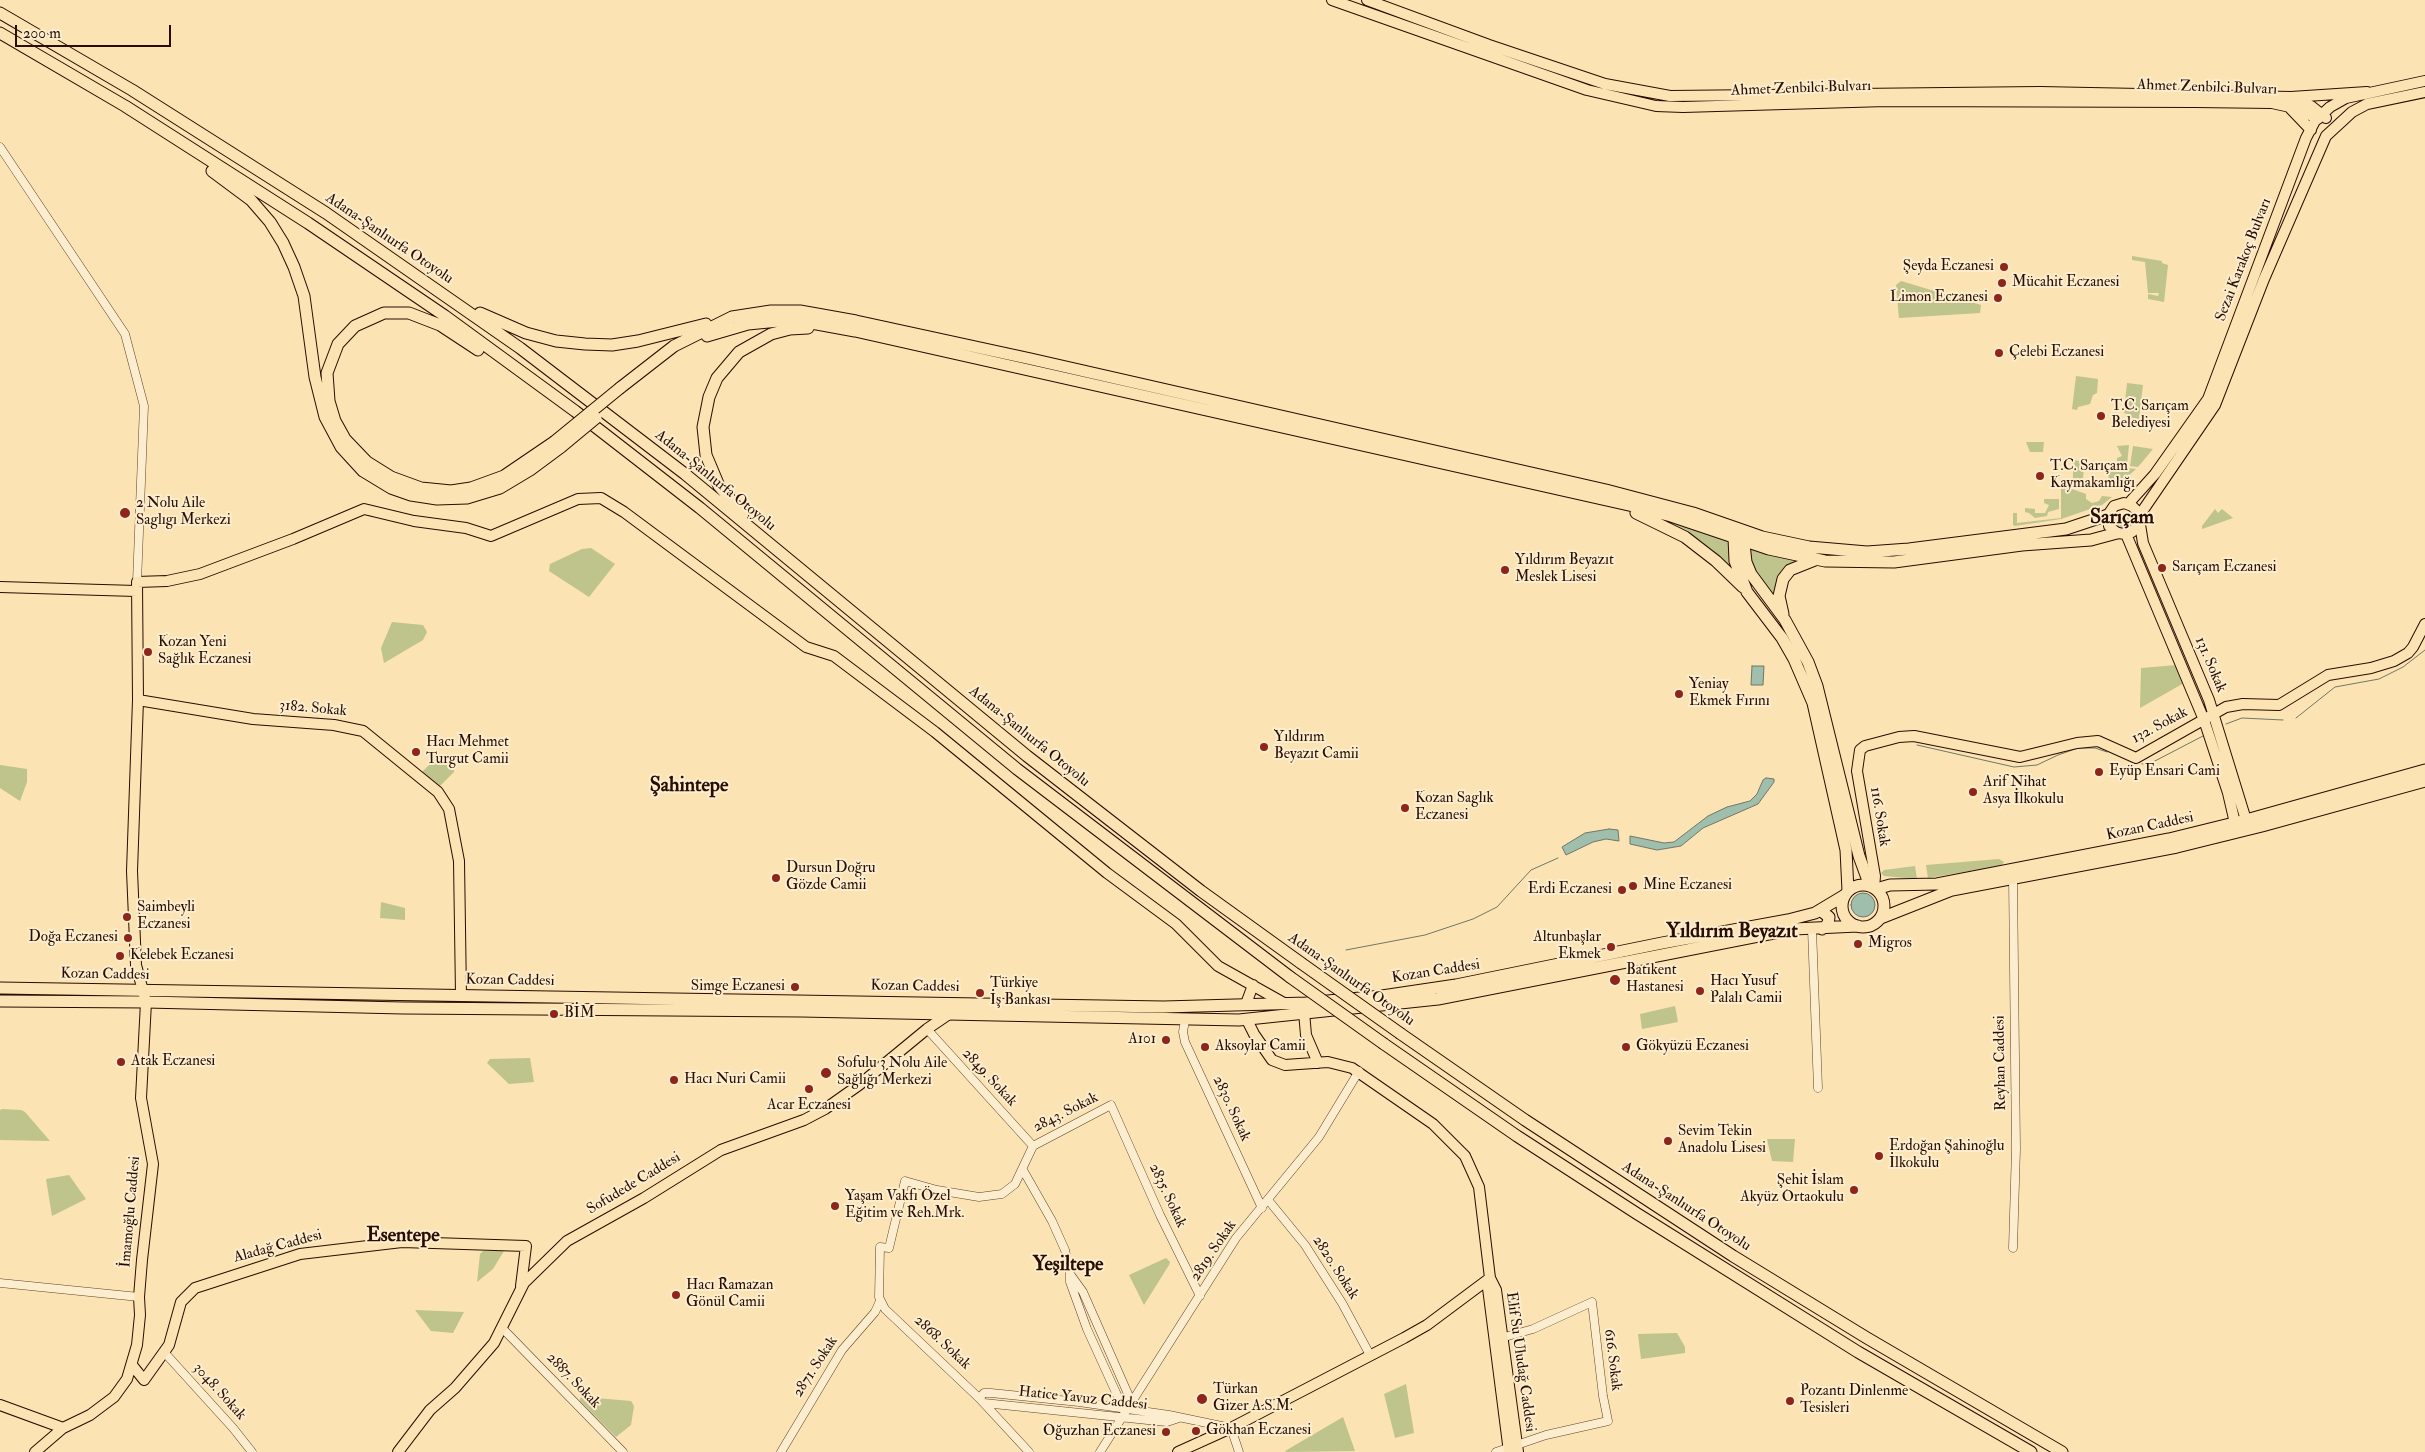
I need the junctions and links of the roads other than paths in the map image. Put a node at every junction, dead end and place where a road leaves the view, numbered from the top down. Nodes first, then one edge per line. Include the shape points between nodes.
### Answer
1 (1332, 0) edge
2 (1367, 0) edge
3 (0, 13) edge
4 (0, 33) edge
5 (51, 62) junction
6 (2425, 81) edge
7 (2367, 92) junction
8 (2425, 92) edge
9 (2290, 102) junction
10 (2318, 121) junction
11 (2329, 132) junction
12 (0, 147) edge
13 (408, 270) junction
14 (732, 316) junction
15 (855, 331) junction
16 (624, 391) junction
17 (557, 444) junction
18 (1567, 492) junction
19 (2128, 504) junction
20 (2108, 515) junction
21 (2139, 520) junction
22 (1740, 534) junction
23 (2122, 534) junction
24 (1816, 560) junction
25 (763, 561) junction
26 (795, 564) junction
27 (0, 587) edge
28 (136, 587) junction
29 (1747, 592) junction
30 (1785, 620) junction
31 (2425, 624) edge
32 (138, 700) junction
33 (2214, 714) junction
34 (2204, 720) junction
35 (1860, 750) joint
36 (2425, 770) edge
37 (2425, 781) edge
38 (2241, 822) junction
39 (2013, 878) junction
40 (1874, 888) junction
41 (1847, 893) junction
42 (1820, 910) junction
43 (1881, 918) junction
44 (1858, 926) junction
45 (1817, 929) junction
46 (1253, 985) junction
47 (0, 988) edge
48 (143, 990) junction
49 (460, 995) junction
50 (0, 1001) edge
51 (146, 1002) junction
52 (1284, 1003) junction
53 (1246, 1004) junction
54 (1259, 1005) junction
55 (1304, 1012) junction
56 (950, 1014) junction
57 (1253, 1019) junction
58 (1185, 1020) junction
59 (927, 1029) junction
60 (1318, 1063) junction
61 (1358, 1071) junction
62 (1818, 1088) dead end
63 (1111, 1106) joint
64 (1033, 1146) junction
65 (1023, 1170) junction
66 (150, 1194) junction
67 (1269, 1201) junction
68 (1262, 1208) junction
69 (2012, 1248) dead end
70 (1490, 1278) junction
71 (0, 1283) edge
72 (521, 1288) junction
73 (1200, 1296) junction
74 (139, 1297) junction
75 (880, 1301) junction
76 (140, 1315) junction
77 (503, 1330) junction
78 (1501, 1338) junction
79 (164, 1352) junction
80 (1370, 1354) junction
81 (132, 1365) junction
82 (981, 1400) junction
83 (0, 1405) edge
84 (1128, 1406) junction
85 (1123, 1417) junction
86 (1179, 1418) junction
87 (62, 1428) junction
88 (1231, 1428) junction
89 (1513, 1449) edge
90 (35, 1452) edge
91 (252, 1452) edge
92 (398, 1452) edge
93 (623, 1452) edge
94 (781, 1452) edge
95 (1029, 1452) edge
96 (1100, 1452) edge
97 (1178, 1452) edge
98 (1239, 1452) edge
99 (1496, 1452) edge
100 (2031, 1452) edge
101 (2062, 1452) edge

1 - 9 main road, Ahmet Zenbilci Bulvarı via 1587,90 1656,106 2030,101
2 - 9 main road, Ahmet Zenbilci Bulvarı via 1605,84 1670,96 2050,92
3 - 13 highway, Adana-Şanlıurfa Otoyolu via 132,90 326,213
4 - 5 highway, Adana-Şanlıurfa Otoyolu
5 - 17 highway via 228,182 251,200 270,222 291,260 304,296 315,377 325,417 341,447 364,471 391,488 411,495 459,500 500,488 530,470
5 - 25 highway, Adana-Şanlıurfa Otoyolu via 308,223 445,316 582,417
6 - 7 main road
7 - 9 main road
7 - 10 main road via 2338,101
8 - 11 main road via 2367,104
9 - 10 main road
9 - 10 main road via 2311,106
10 - 11 main road via 2331,122
10 - 11 main road via 2316,134
10 - 19 main road, Sezai Karakoç Bulvarı via 2208,399 2155,474
11 - 21 main road via 2264,279 2215,405
12 - 28 street via 125,334 144,406
13 - 14 highway via 514,329 570,343 612,345 638,341
13 - 26 highway, Adana-Şanlıurfa Otoyolu via 520,348 685,474
14 - 16 highway via 674,346
14 - 22 highway via 800,311 856,321 1606,490 1662,504
15 - 16 highway via 794,321 734,327 688,345
15 - 18 highway
15 - 26 highway via 800,328 762,338 732,359 717,378 705,408 706,454 719,486
16 - 17 highway, bridge
17 - 25 highway via 504,476 471,488 429,490 401,482 361,457 340,431 328,392 327,373 332,356 350,330 368,318 384,313 408,313 440,325 484,354
18 - 22 highway
18 - 29 highway via 1625,509 1675,531 1716,561
19 - 20 main road via 2114,506
19 - 21 main road via 2136,509
20 - 22 highway via 2079,526 2046,532 1889,551 1809,547
20 - 23 main road via 2109,526
21 - 23 main road via 2132,532
21 - 33 main road, 131. Sokak via 2148,558
22 - 24 highway
22 - 29 highway via 1735,561
22 - 30 highway via 1750,574
23 - 24 highway via 1894,562
23 - 34 main road
24 - 30 highway via 1790,570 1783,580 1778,596
25 - 100 highway, Adana-Şanlıurfa Otoyolu, bridge via 1017,769 1290,977 1384,1044 1652,1224 1858,1352
26 - 101 highway, Adana-Şanlıurfa Otoyolu, bridge via 1027,756 1201,891 1401,1034 1525,1120 1733,1256
27 - 28 main road
28 - 32 main road, İmamoğlu Caddesi
28 - 46 main road via 200,574 364,509 414,522 466,528 491,536 578,499 601,498 806,647 834,656 852,669 935,732 1107,873 1176,924 1218,966
29 - 41 highway via 1782,638 1813,703 1846,850
30 - 40 highway via 1808,662 1822,699 1859,856
31 - 33 main road, 132. Sokak via 2408,653 2381,666 2328,676 2279,705 2236,705
32 - 48 main road, İmamoğlu Caddesi via 132,871 136,965
32 - 49 main road, 3182. Sokak via 253,719 334,725 363,731 438,792 449,809 460,861
33 - 34 main road, 132. Sokak
33 - 38 main road, 131. Sokak
34 - 35 main road, 132. Sokak via 2136,758 2098,741 2020,757 1906,736
34 - 38 main road
35 - 40 main road, 116. Sokak via 1857,771
36 - 38 highway, Kozan Caddesi
37 - 39 highway, Kozan Caddesi via 2221,836
38 - 40 highway, Kozan Caddesi via 1937,884
39 - 43 highway, Kozan Caddesi via 1952,890
39 - 69 street, Reyhan Caddesi via 2016,1149
40 - 41 highway via 1857,886
40 - 43 highway via 1884,904
41 - 42 highway, Kozan Caddesi
41 - 44 highway via 1842,906 1844,914
42 - 45 highway via 1829,917 1828,924
42 - 52 highway, Kozan Caddesi via 1788,920 1456,986 1382,996
43 - 44 highway via 1872,925
44 - 45 highway, Kozan Caddesi
45 - 55 highway, Kozan Caddesi via 1794,929 1438,999
45 - 62 street
46 - 52 main road
46 - 53 main road
46 - 54 main road
47 - 48 highway, Kozan Caddesi
48 - 49 highway, Kozan Caddesi
48 - 51 main road, İmamoğlu Caddesi
49 - 53 highway, Kozan Caddesi via 1164,1006
50 - 51 highway, Kozan Caddesi
51 - 56 highway, Kozan Caddesi
51 - 66 main road, İmamoğlu Caddesi via 141,1098 152,1155
52 - 54 highway, Kozan Caddesi
53 - 54 highway, Kozan Caddesi
53 - 57 highway via 1243,1012
54 - 57 highway
55 - 57 highway, Kozan Caddesi
55 - 60 main road via 1306,1035
56 - 58 highway, Kozan Caddesi
56 - 59 main road, Sofudede Caddesi
57 - 58 highway, Kozan Caddesi
57 - 60 main road, Elif Su Uludağ Caddesi via 1258,1040 1277,1062 1290,1065
58 - 68 street, 2830. Sokak via 1185,1042
59 - 64 street, 2849. Sokak
59 - 72 main road, Sofudede Caddesi via 859,1085 824,1109 804,1120 721,1150 575,1236 541,1265
60 - 61 main road, Elif Su Uludağ Caddesi via 1338,1063
61 - 67 street, 2819. Sokak via 1319,1137
61 - 70 main road, Elif Su Uludağ Caddesi via 1433,1124 1466,1156 1479,1187
63 - 64 street, 2843. Sokak
63 - 73 street, 2835. Sokak
64 - 65 street
65 - 75 street via 1012,1188 1002,1194 986,1196 937,1190 904,1181 890,1248 880,1247
65 - 84 street via 1065,1250 1070,1282 1084,1321
66 - 74 main road, İmamoğlu Caddesi
66 - 76 main road via 153,1202 144,1310
67 - 68 street, 2819. Sokak
67 - 80 street, 2820. Sokak via 1305,1245
68 - 73 street, 2819. Sokak via 1236,1238
70 - 78 main road, Elif Su Uludağ Caddesi via 1496,1290
70 - 80 main road via 1427,1325
70 - 89 main road, Elif Su Uludağ Caddesi via 1488,1288
71 - 74 street
72 - 77 main road, Sofudede Caddesi
72 - 79 main road, Aladağ Caddesi via 526,1246 390,1242 316,1251 261,1265 195,1288 181,1302
73 - 84 street, 2819. Sokak
74 - 76 main road, İmamoğlu Caddesi
75 - 82 street, 2868. Sokak
75 - 94 street, 2871. Sokak via 842,1350
76 - 81 main road, İmamoğlu Caddesi via 136,1356
77 - 92 main road, Sofudede Caddesi via 463,1380 430,1410
77 - 93 street, 2887. Sokak
78 - 89 main road, Elif Su Uludağ Caddesi
78 - 89 street, 616. Sokak via 1592,1302 1608,1421
79 - 81 main road, Aladağ Caddesi via 144,1380
79 - 91 street, 3048. Sokak
80 - 88 main road
81 - 87 main road, İmamoğlu Caddesi via 122,1388 109,1402 71,1426
82 - 84 street via 984,1393 992,1393
82 - 85 street, Hatice Yavuz Caddesi
82 - 95 street, 2868. Sokak
83 - 87 main road
84 - 85 street, 2819. Sokak
84 - 86 street
85 - 86 street, Hatice Yavuz Caddesi via 1167,1422
85 - 96 street, 2819. Sokak
86 - 88 street
87 - 90 main road, İmamoğlu Caddesi
88 - 97 main road
88 - 98 street
89 - 99 street

